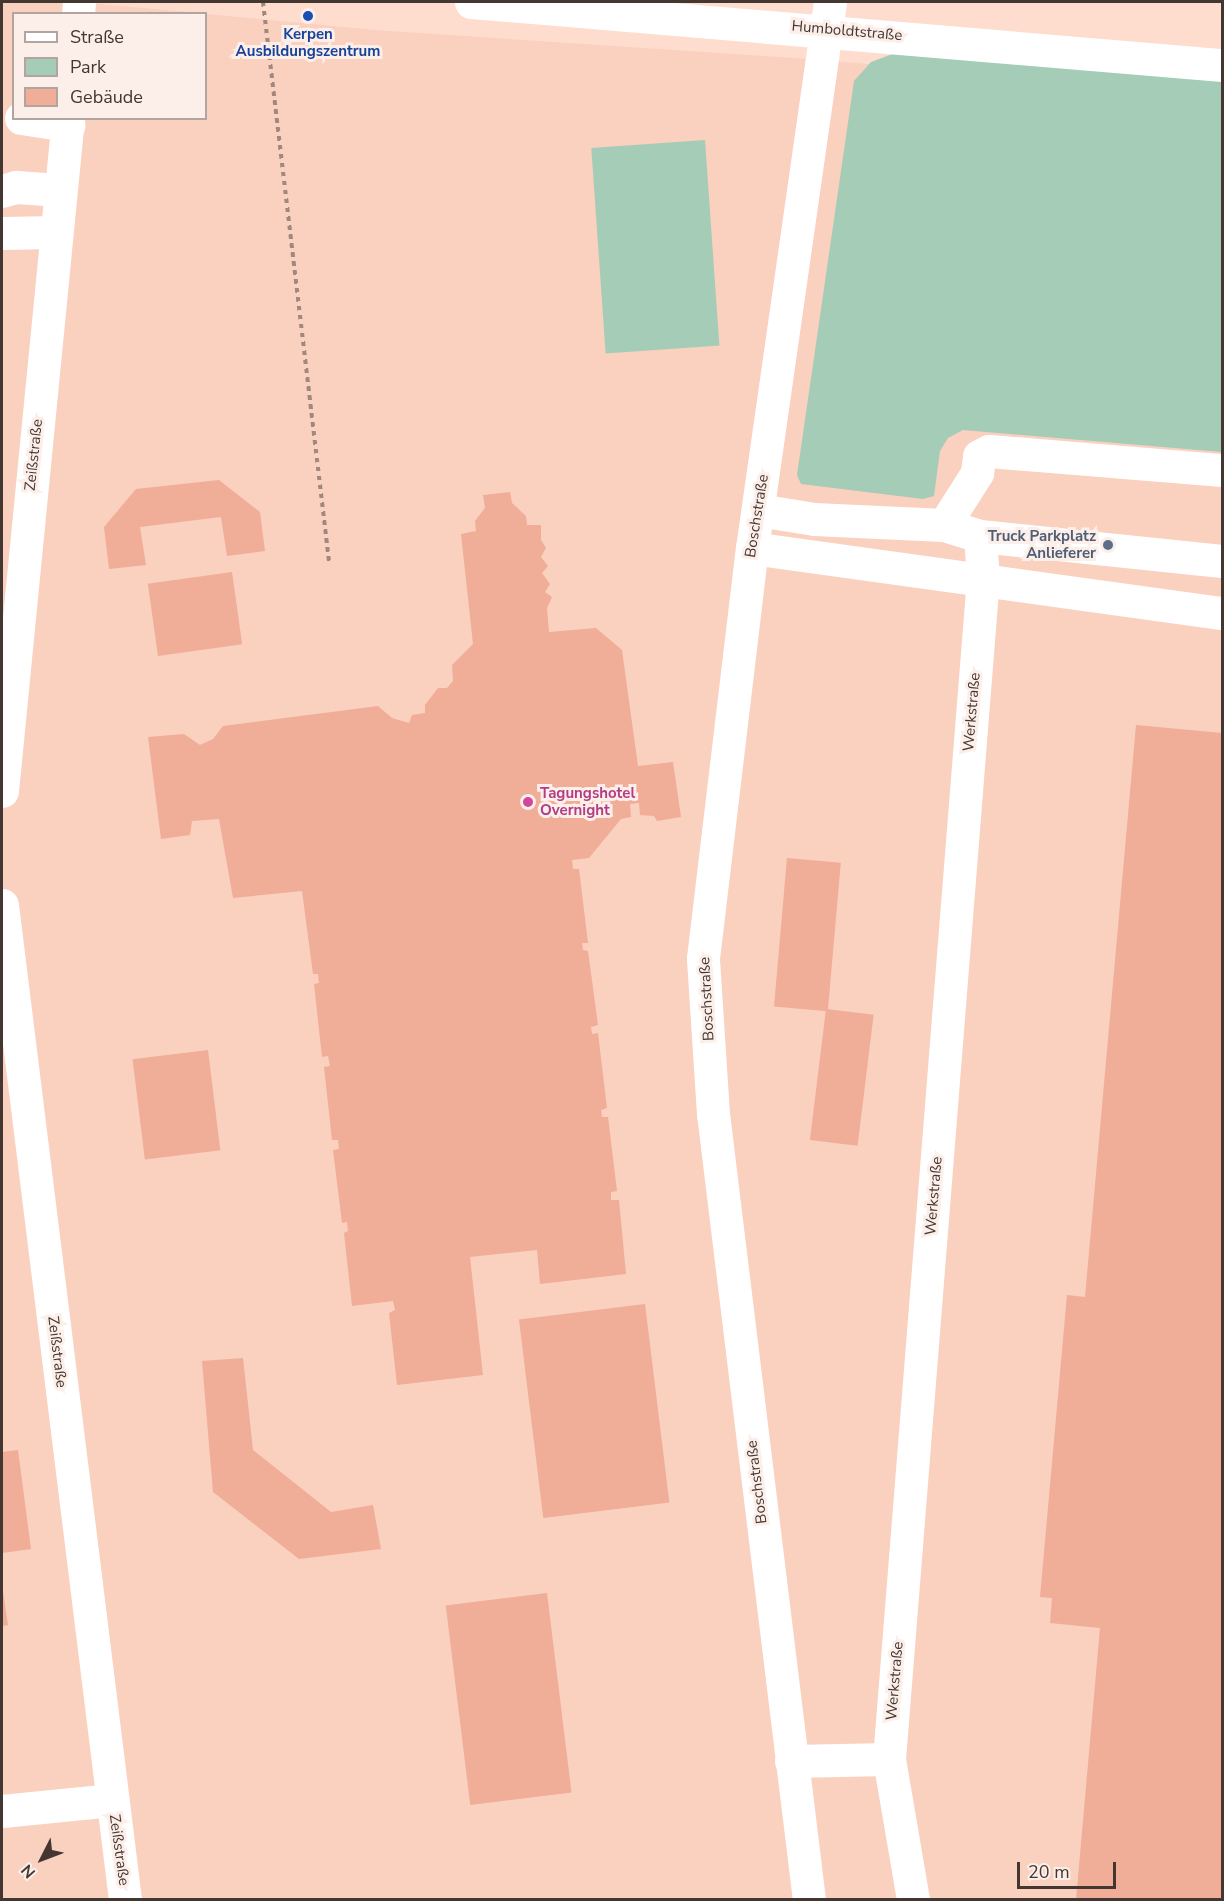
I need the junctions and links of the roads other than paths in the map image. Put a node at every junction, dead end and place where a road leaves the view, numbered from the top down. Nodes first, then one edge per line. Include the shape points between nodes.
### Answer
1 (471, 2) edge
2 (829, 15) edge
3 (1222, 65) edge
4 (44, 120) edge
5 (68, 122) edge
6 (60, 190) junction
7 (2, 191) edge
8 (56, 232) junction
9 (2, 233) edge
10 (1222, 470) edge
11 (758, 510) junction
12 (944, 525) junction
13 (980, 536) junction
14 (752, 548) junction
15 (1222, 561) edge
16 (983, 579) junction
17 (1222, 613) edge
18 (2, 791) edge
19 (2, 905) edge
20 (889, 1759) junction
21 (791, 1761) junction
22 (112, 1800) junction
23 (2, 1811) edge
24 (125, 1899) edge
25 (809, 1899) edge
26 (913, 1899) edge

1 - 2 street, Humboldtstraße
2 - 3 street, Humboldtstraße
2 - 11 street, Boschstraße
4 - 5 street
5 - 6 street, Zeißstraße
6 - 7 street
6 - 8 street, Zeißstraße
8 - 9 street
8 - 18 street, Zeißstraße
10 - 12 street via 989,451 979,456 977,473
11 - 12 street via 814,519
11 - 14 street, Boschstraße
12 - 13 street
13 - 15 street
13 - 16 street, Werkstraße
14 - 16 street
14 - 21 street, Boschstraße via 703,958 713,1114
16 - 17 street
16 - 20 street, Werkstraße
19 - 22 street, Zeißstraße
20 - 21 street
20 - 26 street, Werkstraße
21 - 25 street, Boschstraße
22 - 23 street, Zeißstraße
22 - 24 street, Zeißstraße

